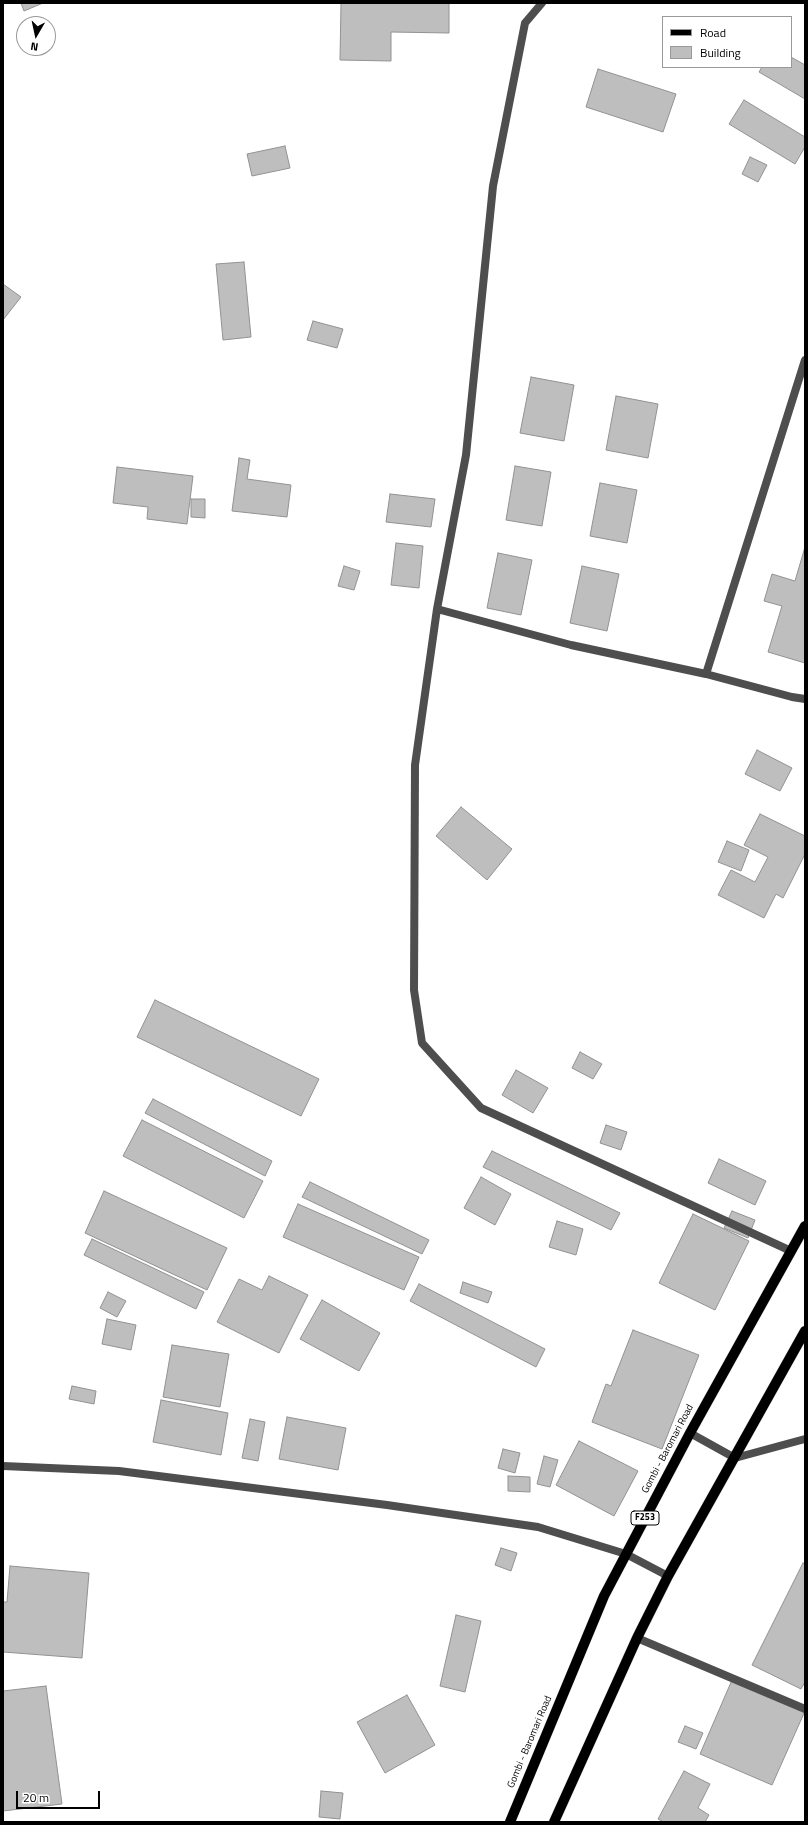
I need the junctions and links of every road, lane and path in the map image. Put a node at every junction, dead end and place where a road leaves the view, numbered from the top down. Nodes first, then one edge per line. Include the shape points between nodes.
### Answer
1 (542, 3) edge
2 (805, 360) edge
3 (437, 609) junction
4 (706, 674) junction
5 (805, 699) edge
6 (805, 1226) edge
7 (791, 1251) junction
8 (805, 1331) edge
9 (690, 1433) junction
10 (805, 1439) edge
11 (735, 1458) junction
12 (3, 1466) edge
13 (626, 1554) junction
14 (668, 1576) junction
15 (637, 1638) junction
16 (805, 1709) edge
17 (510, 1822) edge
18 (554, 1822) edge

1 - 3 street via 525,24 493,186 466,455
2 - 4 street
3 - 4 street via 571,645
3 - 7 street via 415,765 414,990 422,1043 481,1108
4 - 5 street
6 - 7 main road, Gombi - Baromari Road / F253
7 - 9 main road, Gombi - Baromari Road / F253
8 - 11 main road
9 - 11 street
9 - 13 main road, Gombi - Baromari Road / F253
10 - 11 street
11 - 14 main road
12 - 13 street via 119,1470 387,1505 538,1527
13 - 14 street
13 - 17 main road, Gombi - Baromari Road / F253 via 604,1596
14 - 15 main road
15 - 16 street
15 - 18 main road

